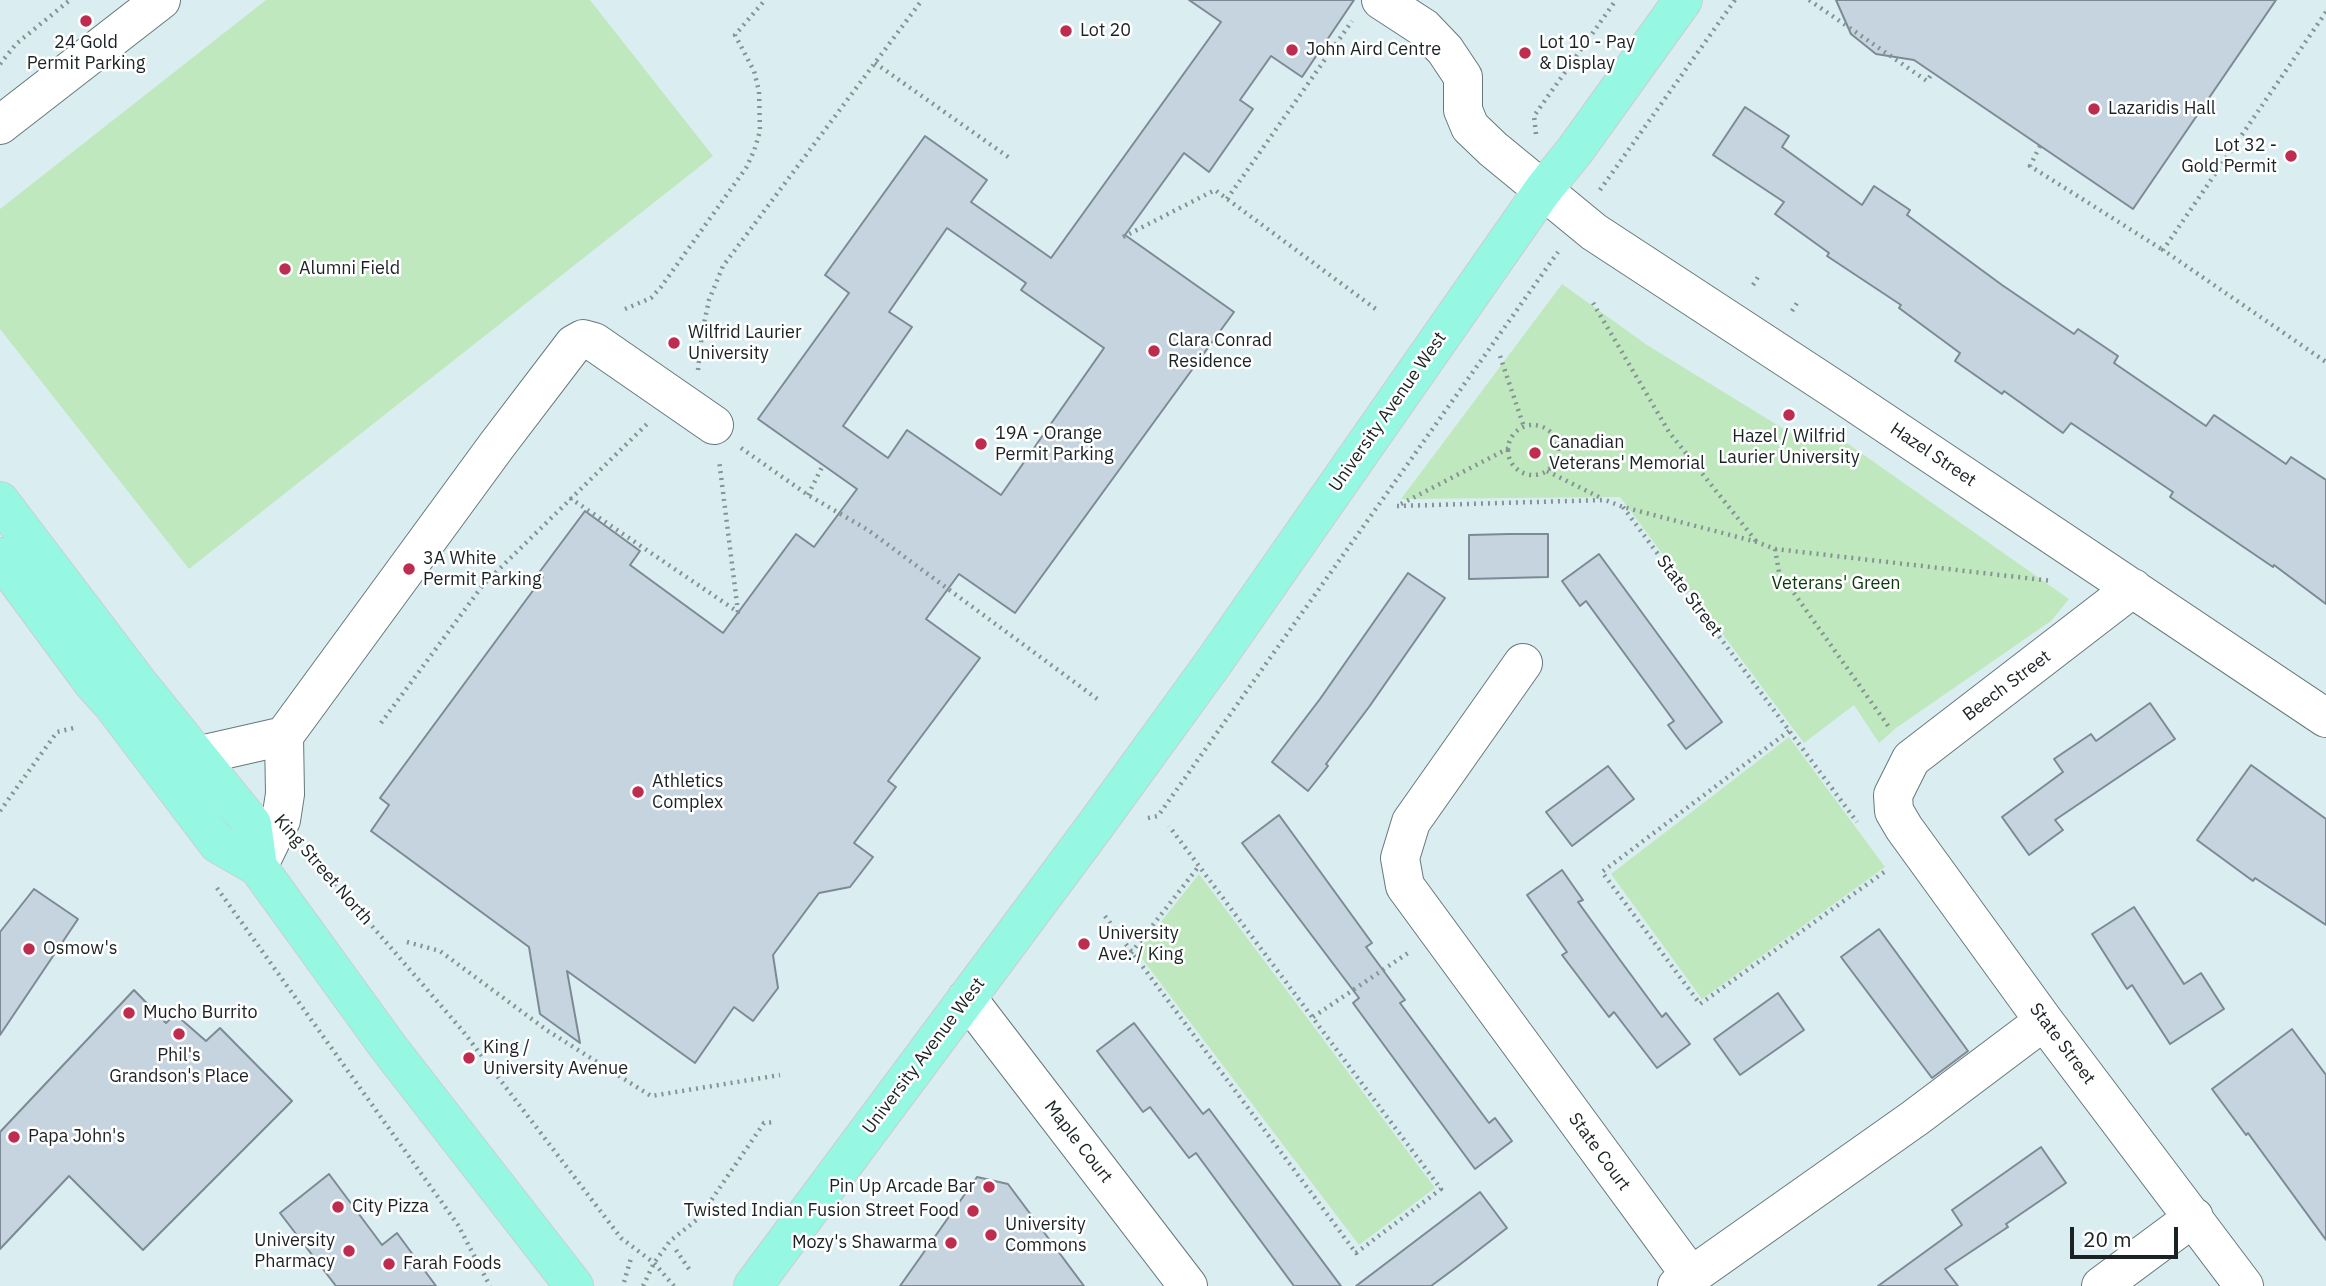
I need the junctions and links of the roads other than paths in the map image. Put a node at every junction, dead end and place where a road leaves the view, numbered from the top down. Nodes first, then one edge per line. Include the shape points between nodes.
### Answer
1 (161, 0) edge
2 (1684, 0) edge
3 (1367, 10) edge
4 (0, 125) edge
5 (1543, 190) junction
6 (714, 425) road end
7 (0, 501) edge
8 (0, 557) edge
9 (2133, 588) junction
10 (1523, 663) dead end
11 (2326, 718) edge
12 (285, 736) junction
13 (196, 755) junction
14 (1894, 795) joint
15 (258, 867) junction
16 (968, 998) junction
17 (2044, 1021) junction
18 (2194, 1217) junction
19 (1684, 1281) edge
20 (574, 1286) edge
21 (753, 1286) edge
22 (1188, 1286) edge
23 (2101, 1286) edge
24 (2245, 1286) edge

1 - 4 street
2 - 5 main road, University Avenue West
3 - 5 street, Hazel Street via 1424,29 1445,50 1463,77 1463,110 1470,127
5 - 9 street, Hazel Street via 1594,232
5 - 16 main road, University Avenue West via 1297,545
6 - 12 street via 594,342 583,339 574,344
7 - 13 main road, King Street North
8 - 15 main road, King Street North via 218,844
9 - 11 street, Hazel Street
9 - 14 street, Beech Street via 1911,759
10 - 19 street, State Court via 1411,822 1400,858 1405,886
12 - 13 street
12 - 15 street via 281,820
13 - 15 main road, King Street North via 252,824
14 - 17 street, State Street via 1894,811 1904,828
15 - 20 main road, King Street North via 396,1056
16 - 21 main road, University Avenue West
16 - 22 street, Maple Court
17 - 18 street, State Street
17 - 19 street, State Court
18 - 23 street
18 - 24 street, State Street

